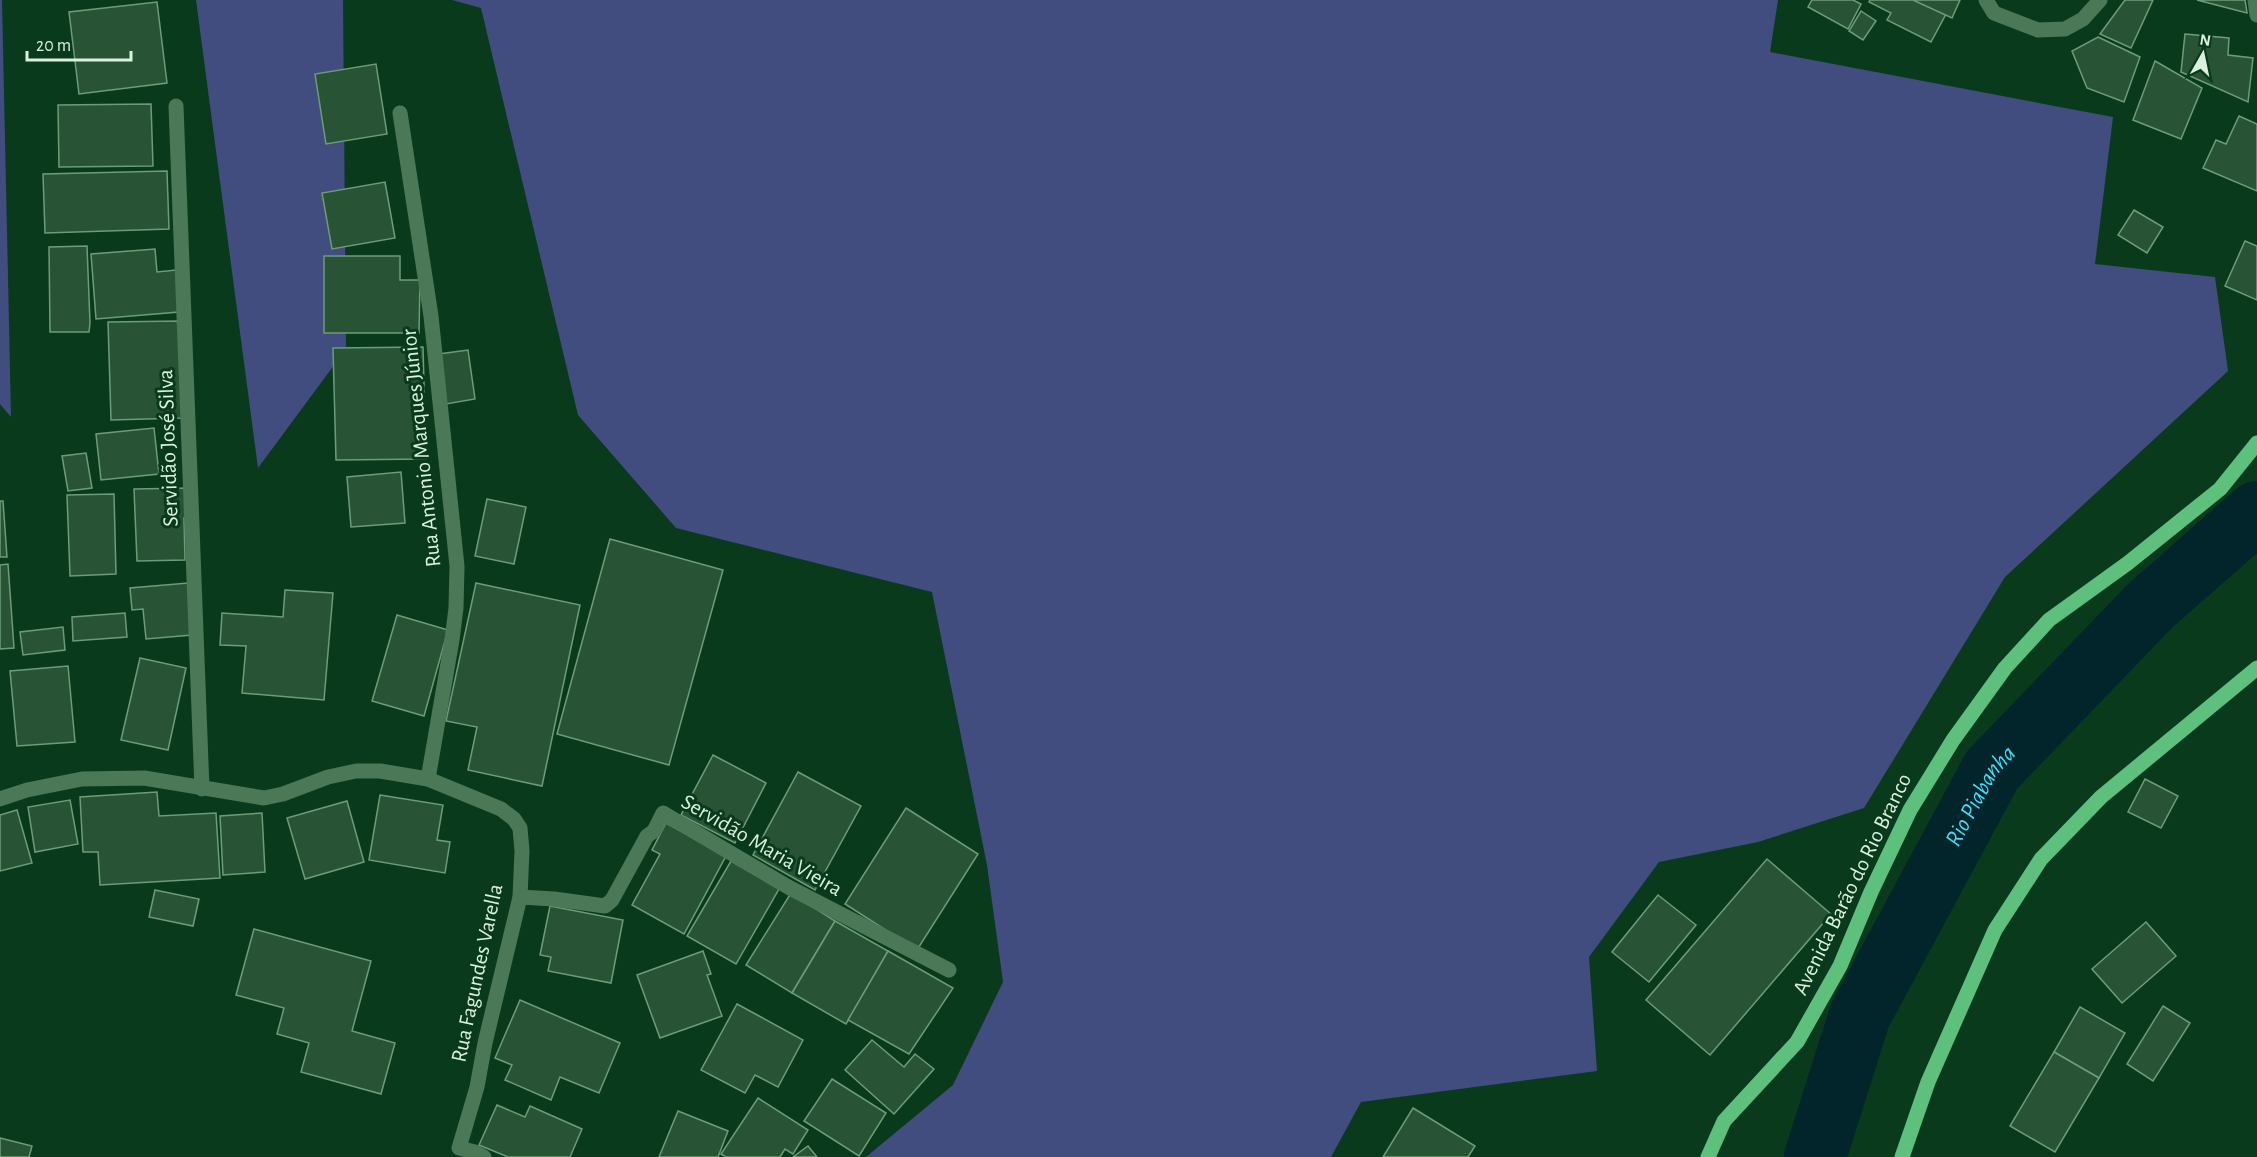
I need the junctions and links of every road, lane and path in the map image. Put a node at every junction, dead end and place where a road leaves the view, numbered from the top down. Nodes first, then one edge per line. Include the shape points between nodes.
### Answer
1 (1986, 0) edge
2 (2100, 0) edge
3 (2255, 0) edge
4 (2257, 15) edge
5 (176, 106) dead end
6 (400, 113) dead end
7 (2257, 444) edge
8 (2257, 668) edge
9 (428, 778) junction
10 (202, 789) junction
11 (0, 799) edge
12 (520, 897) junction
13 (949, 970) dead end
14 (480, 1154) edge
15 (1707, 1157) edge
16 (1902, 1157) edge

1 - 2 street via 1994,13 2038,30 2065,29 2084,19
3 - 4 street
5 - 10 street, Servidão José Silva
6 - 9 street, Rua Antonio Marques Júnior via 430,316 457,566 452,640
7 - 15 main road, Avenida Barão do Rio Branco via 2220,489 2049,620 2006,668 1953,740 1910,810 1840,966 1797,1042 1724,1121
8 - 16 main road via 2101,798 2042,859 1995,930 1928,1082
9 - 10 street, Rua Fagundes Varella via 356,771 264,798
9 - 12 street, Rua Fagundes Varella via 501,809 514,819 520,828 522,851
10 - 11 street, Rua Fagundes Varella via 144,778 82,779
12 - 13 street, Servidão Maria Vieira via 605,906 663,813 790,888
12 - 14 street, Rua Fagundes Varella via 477,1087 459,1148

